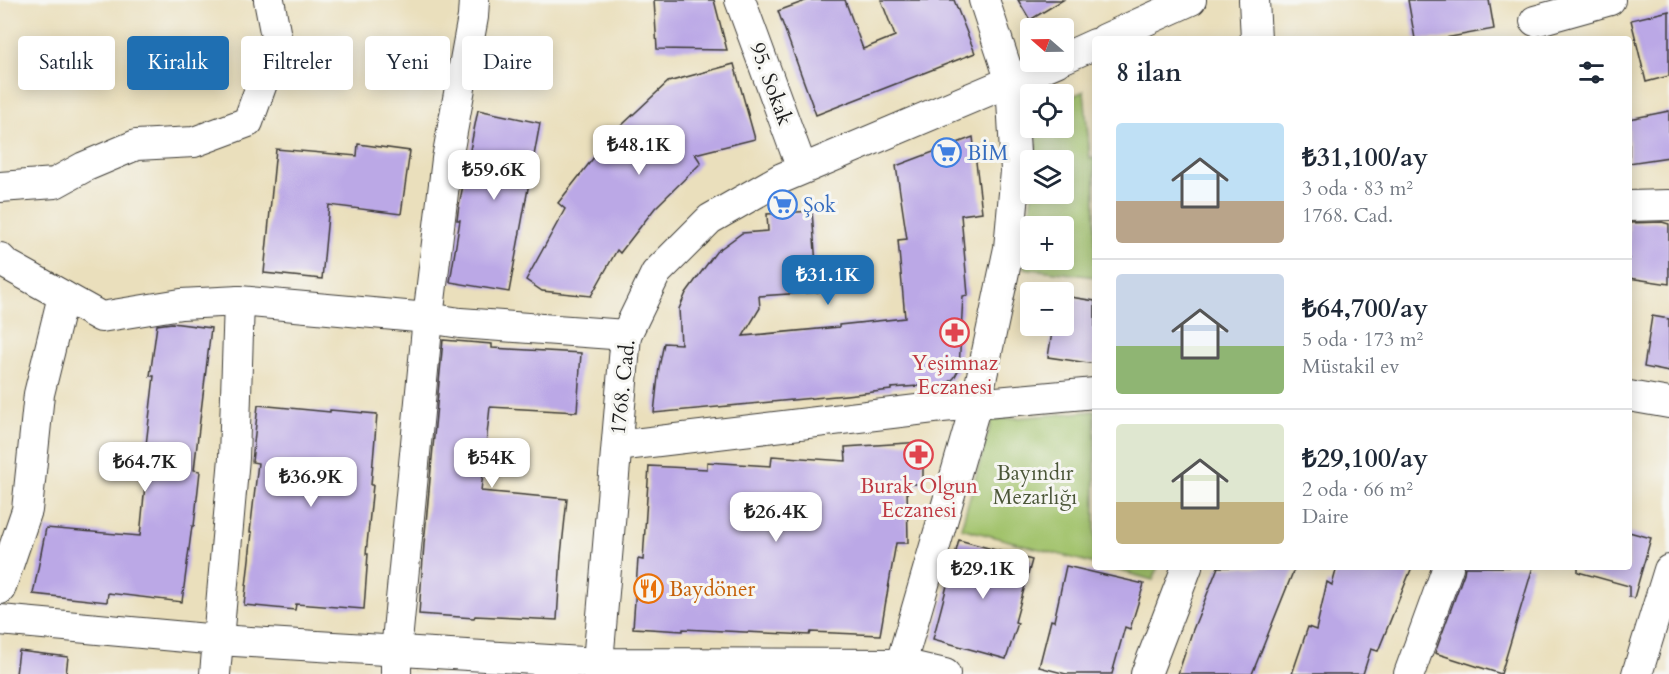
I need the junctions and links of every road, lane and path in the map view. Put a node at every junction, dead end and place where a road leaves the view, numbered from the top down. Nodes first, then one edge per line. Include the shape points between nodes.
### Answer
1 (269, 0) edge
2 (474, 0) edge
3 (740, 0) edge
4 (984, 0) edge
5 (1191, 0) edge
6 (1254, 0) edge
7 (1610, 0) edge
8 (1533, 20) edge
9 (1112, 36) edge
10 (1256, 36) edge
11 (1092, 45) edge
12 (1074, 53) edge
13 (1034, 72) edge
14 (1011, 82) junction
15 (802, 169) junction
16 (0, 187) edge
17 (1669, 205) edge
18 (1632, 206) edge
19 (0, 258) edge
20 (63, 296) junction
21 (239, 301) junction
22 (428, 318) junction
23 (626, 335) junction
24 (1092, 393) edge
25 (1632, 397) edge
26 (1669, 403) edge
27 (976, 404) junction
28 (617, 446) junction
29 (1185, 570) edge
30 (1447, 570) edge
31 (1669, 570) edge
32 (0, 589) edge
33 (0, 620) edge
34 (218, 640) junction
35 (396, 663) edge
36 (598, 669) edge
37 (900, 669) edge
38 (215, 674) edge
39 (945, 674) edge
40 (1146, 674) edge
41 (1409, 674) edge
42 (1637, 674) edge

1 - 16 street via 277,42 248,122 194,142 136,145 55,183
2 - 22 street via 447,159
3 - 15 street, 95. Sokak
4 - 14 street
5 - 9 street
6 - 10 street
7 - 8 street
11 - 12 street
13 - 14 street, 1768. Cad.
14 - 15 street, 1768. Cad.
14 - 27 street via 1016,171 1009,248
15 - 23 street, 1768. Cad. via 710,219 656,273
17 - 18 street
19 - 20 street
20 - 21 street via 101,317 181,304
20 - 32 street via 39,394 27,510
21 - 22 street
21 - 34 street via 234,458
22 - 23 street
22 - 35 street
23 - 28 street, 1768. Cad.
24 - 27 street
25 - 26 street
27 - 28 street
27 - 37 street
28 - 36 street, 1768. Cad.
29 - 40 street
30 - 41 street
31 - 42 street
33 - 34 street
34 - 35 street
34 - 38 street
35 - 36 street
36 - 37 street
37 - 39 street

